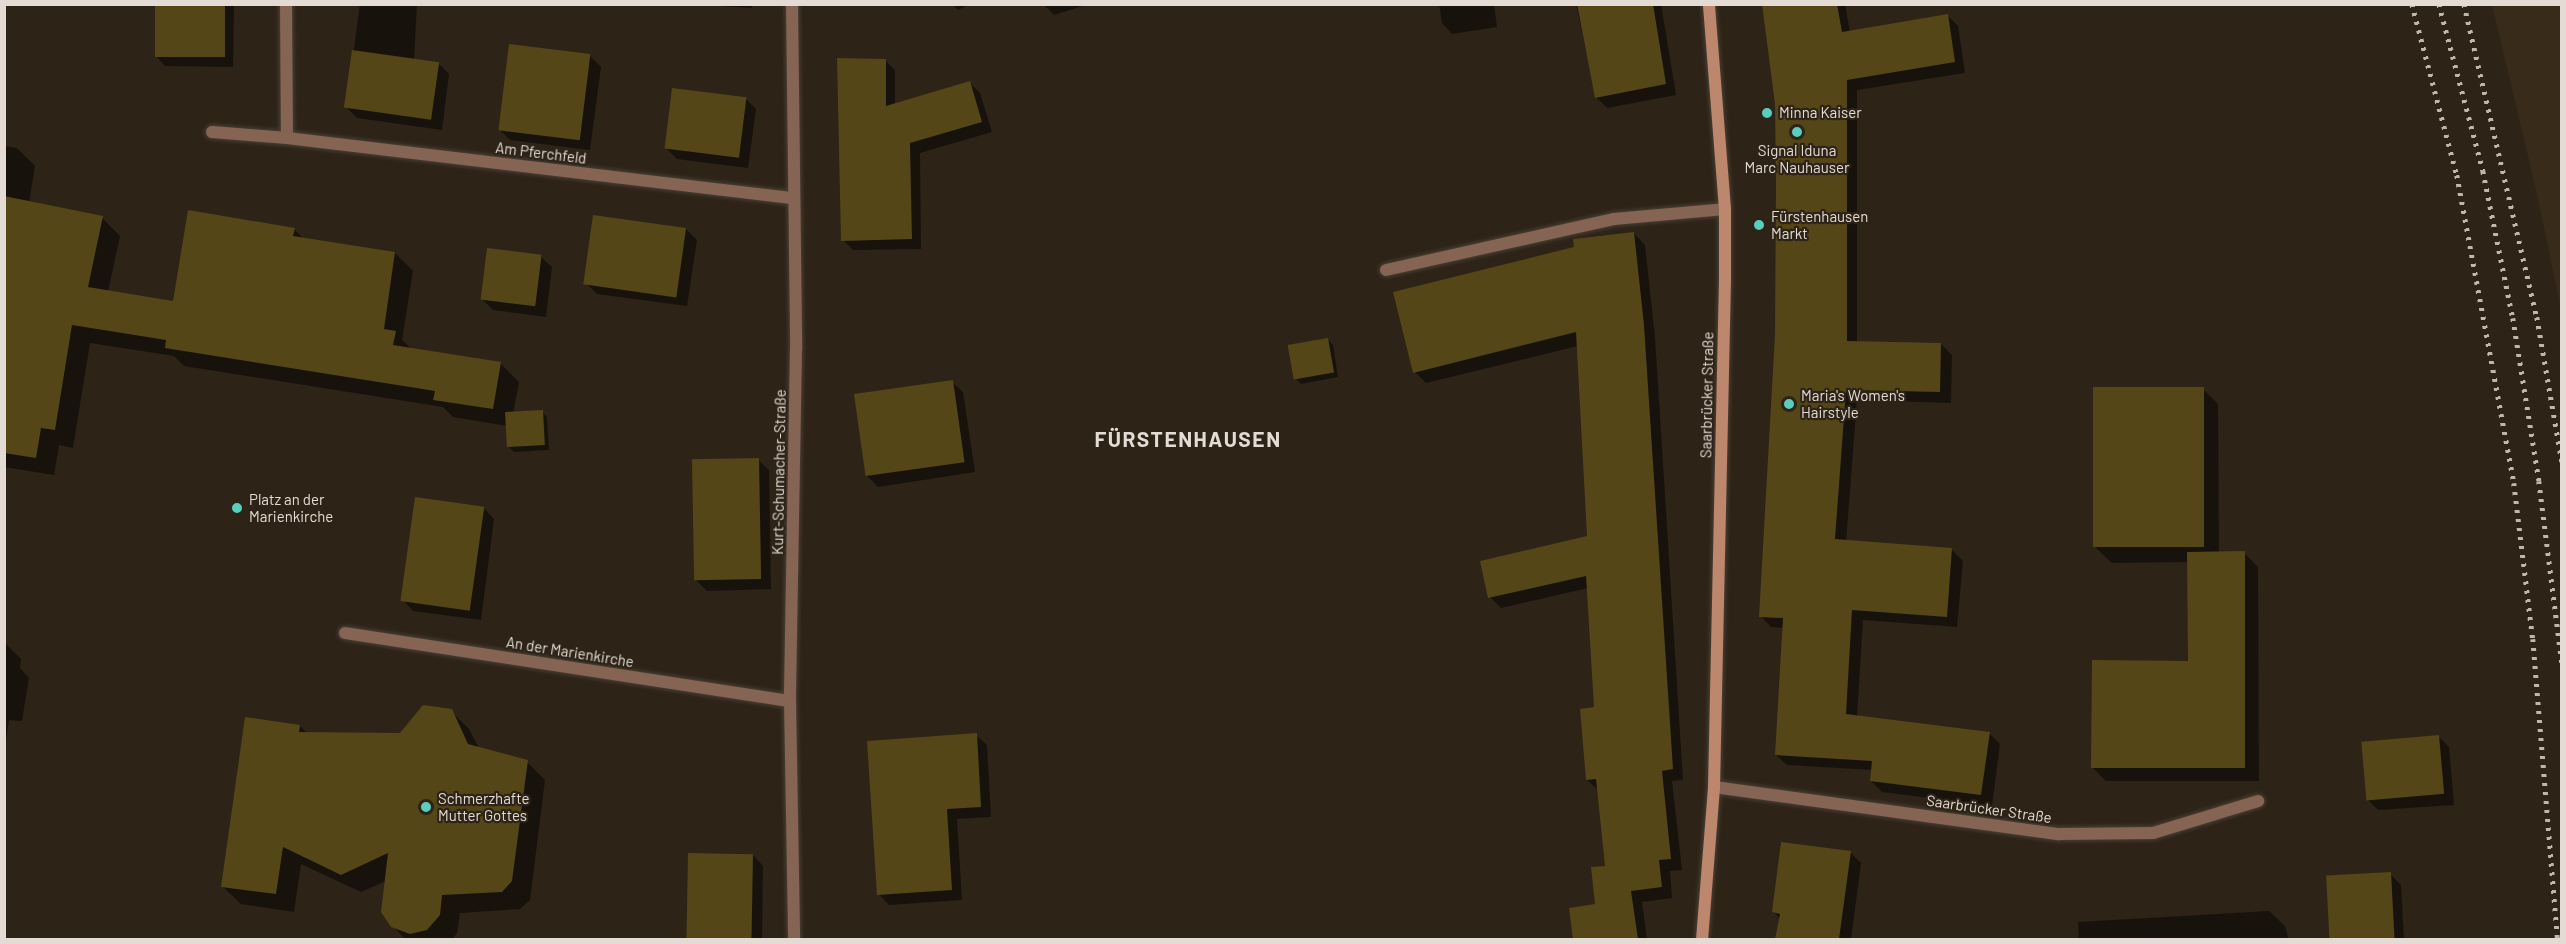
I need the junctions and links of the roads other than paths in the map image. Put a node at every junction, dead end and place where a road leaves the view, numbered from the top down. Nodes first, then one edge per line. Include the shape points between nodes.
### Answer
1 (286, 4) edge
2 (792, 4) edge
3 (1709, 4) edge
4 (212, 132) dead end
5 (287, 138) junction
6 (791, 198) junction
7 (1725, 209) junction
8 (1386, 270) dead end
9 (345, 633) dead end
10 (790, 701) junction
11 (1714, 787) junction
12 (2258, 801) dead end
13 (794, 939) edge
14 (1702, 939) edge

1 - 5 street
2 - 6 street, Kurt-Schumacher-Straße
3 - 7 street, Saarbrücker Straße
4 - 5 street, Am Pferchfeld
5 - 6 street, Am Pferchfeld
6 - 10 street, Kurt-Schumacher-Straße via 795,349
7 - 8 street via 1614,219
7 - 11 street, Saarbrücker Straße
9 - 10 street, An der Marienkirche
10 - 13 street, Kurt-Schumacher-Straße
11 - 12 street, Saarbrücker Straße via 2059,834 2152,833
11 - 14 street, Saarbrücker Straße

